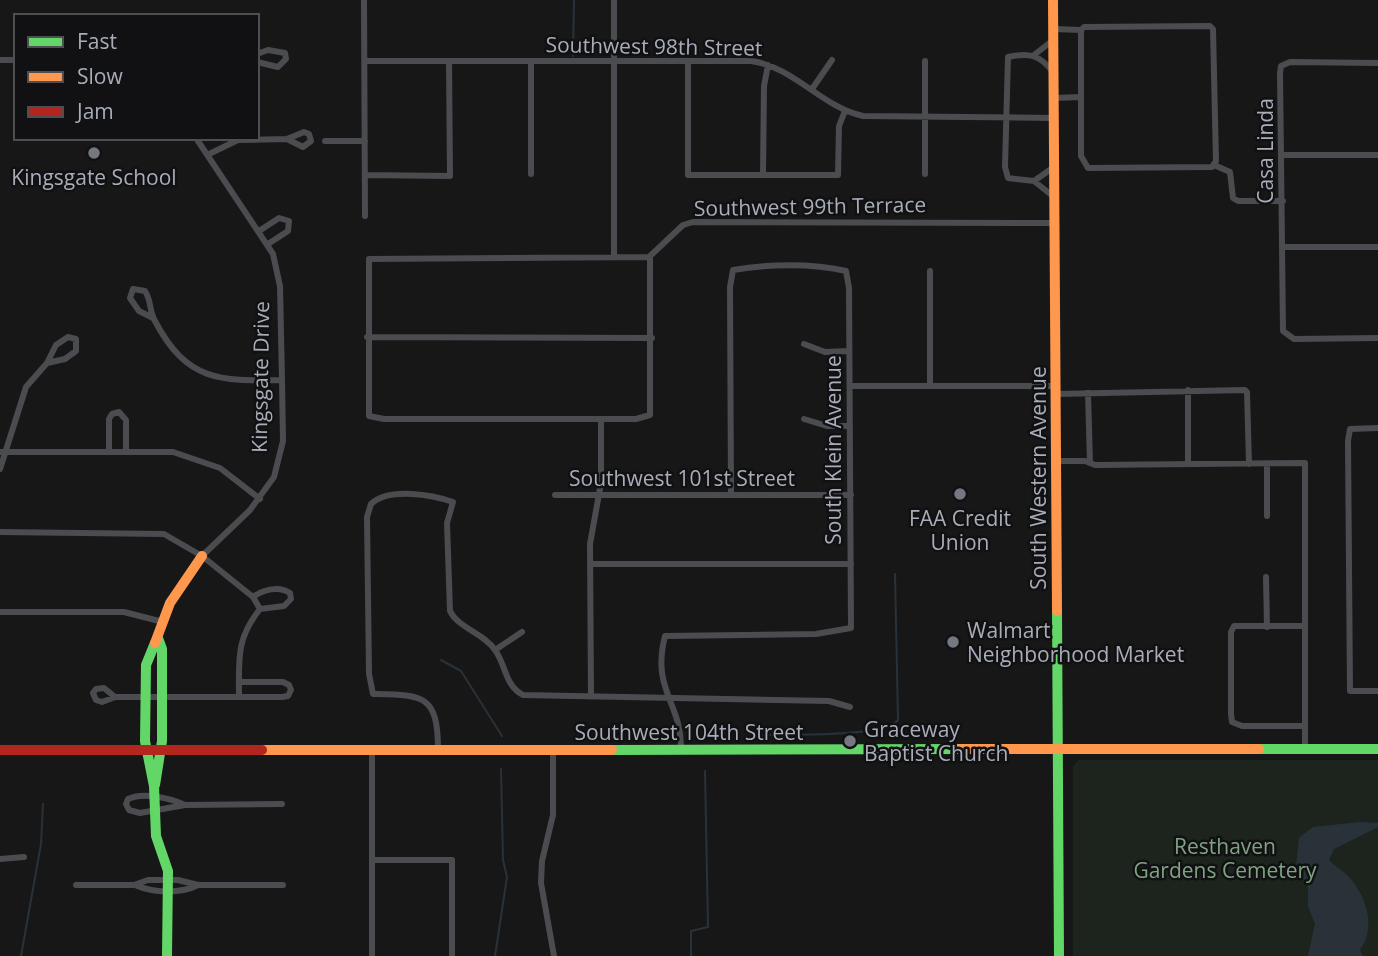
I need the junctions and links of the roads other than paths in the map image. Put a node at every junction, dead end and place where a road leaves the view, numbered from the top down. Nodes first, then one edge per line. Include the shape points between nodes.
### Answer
1 (364, 0) edge
2 (614, 0) edge
3 (1053, 0) edge
4 (1081, 30) junction
5 (1054, 34) junction
6 (259, 54) edge
7 (1034, 55) junction
8 (614, 60) junction
9 (832, 60) dead end
10 (365, 61) junction
11 (449, 61) junction
12 (531, 61) junction
13 (688, 61) junction
14 (925, 61) dead end
15 (259, 62) edge
16 (1378, 63) edge
17 (768, 65) junction
18 (1054, 73) junction
19 (812, 89) junction
20 (1080, 97) junction
21 (1054, 98) junction
22 (845, 111) junction
23 (925, 117) junction
24 (1005, 118) junction
25 (1054, 118) junction
26 (287, 139) dead end
27 (197, 140) edge
28 (238, 140) edge
29 (259, 140) edge
30 (325, 141) dead end
31 (365, 141) junction
32 (207, 155) junction
33 (1283, 155) junction
34 (1378, 155) edge
35 (1214, 165) junction
36 (1055, 166) junction
37 (531, 174) dead end
38 (925, 174) dead end
39 (365, 175) junction
40 (763, 176) junction
41 (1034, 181) junction
42 (1055, 197) junction
43 (1283, 201) junction
44 (365, 216) dead end
45 (1055, 222) junction
46 (259, 230) junction
47 (268, 244) junction
48 (1283, 247) junction
49 (1378, 247) edge
50 (650, 256) junction
51 (614, 257) junction
52 (930, 271) dead end
53 (153, 318) junction
54 (368, 337) junction
55 (652, 338) junction
56 (1378, 338) edge
57 (804, 344) dead end
58 (849, 351) junction
59 (47, 363) junction
60 (282, 380) junction
61 (850, 386) junction
62 (930, 386) junction
63 (1056, 390) junction
64 (1188, 390) junction
65 (1088, 393) junction
66 (601, 419) junction
67 (804, 419) dead end
68 (850, 426) junction
69 (1378, 428) edge
70 (109, 450) junction
71 (126, 450) junction
72 (3, 452) edge
73 (1057, 461) junction
74 (1090, 463) junction
75 (1188, 464) junction
76 (1249, 464) junction
77 (1267, 464) junction
78 (0, 469) edge
79 (555, 495) dead end
80 (600, 495) junction
81 (731, 495) junction
82 (851, 495) junction
83 (260, 499) junction
84 (1267, 516) dead end
85 (0, 531) edge
86 (202, 556) junction
87 (590, 564) junction
88 (851, 564) junction
89 (1266, 577) dead end
90 (253, 597) junction
91 (260, 609) junction
92 (0, 612) edge
93 (163, 622) junction
94 (1267, 626) junction
95 (1304, 626) junction
96 (522, 632) dead end
97 (158, 638) junction
98 (495, 650) junction
99 (239, 682) junction
100 (1378, 691) edge
101 (115, 696) dead end
102 (145, 696) junction
103 (162, 696) junction
104 (239, 696) junction
105 (591, 697) junction
106 (667, 698) junction
107 (850, 707) dead end
108 (1305, 726) junction
109 (1378, 749) edge
110 (0, 750) edge
111 (146, 750) junction
112 (161, 750) junction
113 (372, 750) junction
114 (438, 750) junction
115 (1305, 750) junction
116 (553, 751) junction
117 (681, 751) junction
118 (1059, 752) junction
119 (154, 786) junction
120 (154, 798) junction
121 (282, 804) dead end
122 (185, 805) junction
123 (155, 810) junction
124 (24, 857) dead end
125 (0, 859) edge
126 (372, 860) junction
127 (76, 885) dead end
128 (167, 885) junction
129 (283, 885) dead end
130 (167, 956) edge
131 (372, 956) edge
132 (453, 956) edge
133 (554, 956) edge
134 (1059, 956) edge

1 - 10 street
2 - 8 street
3 - 5 main road, South Western Avenue
4 - 5 street
4 - 20 street
4 - 35 street via 1213,29
5 - 7 street
5 - 18 main road, South Western Avenue
6 - 15 street via 278,50 286,59 278,67
7 - 18 street
7 - 24 street via 1008,57
8 - 12 street, Southwest 98th Street
8 - 13 street, Southwest 98th Street
8 - 51 street
9 - 19 street
10 - 11 street, Southwest 98th Street
10 - 31 street
11 - 12 street, Southwest 98th Street
11 - 39 street via 450,176
12 - 37 street
13 - 17 street, Southwest 98th Street
13 - 40 street via 688,175
14 - 23 street
16 - 33 street, Casa Linda via 1284,64 1280,73
17 - 19 street, Southwest 98th Street
17 - 40 street
18 - 21 main road, South Western Avenue
19 - 22 street, Southwest 98th Street
20 - 21 street
20 - 35 street via 1081,156 1087,168
21 - 25 main road, South Western Avenue
22 - 23 street, Southwest 98th Street via 871,117
22 - 40 street via 839,126 838,176
23 - 24 street, Southwest 98th Street
23 - 38 street
24 - 25 street, Southwest 98th Street
24 - 41 street via 1008,178
25 - 36 main road, South Western Avenue
26 - 29 street
27 - 32 street, Kingsgate Drive
28 - 32 street
30 - 31 street
31 - 39 street
32 - 46 street, Kingsgate Drive
33 - 34 street
33 - 43 street, Casa Linda
35 - 43 street via 1230,172 1233,198 1238,201
36 - 41 street
36 - 42 main road, South Western Avenue
39 - 44 street
41 - 42 street
42 - 45 main road, South Western Avenue
43 - 48 street, Casa Linda
45 - 50 street, Southwest 99th Terrace via 693,222 683,225
45 - 63 main road, South Western Avenue
46 - 47 street, Kingsgate Drive
46 - 47 street via 279,218 289,221 288,231
47 - 60 street, Kingsgate Drive via 280,281
48 - 49 street
48 - 56 street, Casa Linda via 1284,334 1294,339
50 - 51 street
50 - 55 street
51 - 54 street via 369,258
52 - 62 street
53 - 53 street via 145,291 134,289 130,298 136,308
53 - 60 street via 178,356 205,375
54 - 55 street
54 - 66 street via 369,416
55 - 66 street via 650,415
57 - 58 street via 825,352
58 - 61 street, South Klein Avenue
58 - 81 street, South Klein Avenue via 846,271 829,267 733,270
59 - 59 street via 76,351 76,339 68,337 56,345
59 - 72 street via 26,387
60 - 83 street, Kingsgate Drive via 281,458
61 - 62 street
61 - 68 street, South Klein Avenue
62 - 63 street
63 - 65 street
63 - 73 main road, South Western Avenue
64 - 65 street
64 - 75 street
64 - 76 street via 1247,392
65 - 74 street
66 - 80 street
67 - 68 street
68 - 82 street, South Klein Avenue
69 - 100 street via 1350,429 1350,691
70 - 71 street
70 - 71 street via 109,419 119,412 126,420
70 - 72 street
71 - 83 street via 173,452 206,461
72 - 78 street
73 - 74 street
73 - 118 main road, South Western Avenue
74 - 75 street
75 - 76 street
76 - 77 street
77 - 84 street
77 - 95 street via 1305,463
79 - 80 street, Southwest 101st Street
80 - 81 street, Southwest 101st Street
80 - 87 street via 590,537
81 - 82 street, Southwest 101st Street
82 - 88 street, South Klein Avenue
83 - 86 street, Kingsgate Drive
85 - 86 street via 152,532 178,539
86 - 90 street
86 - 93 main road, Kingsgate Drive via 178,587
87 - 88 street
87 - 105 street
88 - 106 street, South Klein Avenue via 851,628 816,634 665,636 661,672
89 - 94 street
90 - 91 street
90 - 91 street via 264,590 290,593 287,605
91 - 99 street via 242,636
92 - 93 street via 124,612
93 - 97 main road, Kingsgate Drive
94 - 95 street
94 - 108 street via 1234,626 1231,632 1232,722
95 - 108 street
96 - 98 street
97 - 102 main road, Kingsgate Drive via 147,657
97 - 103 main road, Kingsgate Drive
98 - 105 street via 519,694
98 - 114 street via 450,611 447,523 453,502 436,496 388,496 374,501 367,525 373,694 413,695 425,702 437,720
99 - 104 street
99 - 104 street via 283,682 291,690 285,697
101 - 102 street
102 - 103 street
102 - 111 main road, Kingsgate Drive
103 - 104 street
103 - 112 main road, Kingsgate Drive
105 - 106 street
106 - 107 street via 829,701
106 - 117 street via 680,722
108 - 115 street
109 - 115 main road, Southwest 104th Street
110 - 111 main road, Southwest 104th Street
111 - 112 main road, Southwest 104th Street
111 - 119 main road, Kingsgate Drive
112 - 113 main road, Southwest 104th Street
112 - 119 main road, Kingsgate Drive
113 - 114 main road, Southwest 104th Street
113 - 126 street
114 - 116 main road, Southwest 104th Street
115 - 118 main road, Southwest 104th Street
116 - 117 main road, Southwest 104th Street
116 - 133 street via 553,816 541,883
117 - 118 main road, Southwest 104th Street
118 - 134 main road, South Western Avenue
119 - 120 main road, Kingsgate Drive
120 - 122 street
120 - 123 main road, Kingsgate Drive
120 - 123 street via 134,797 126,804 135,812
121 - 122 street
122 - 123 street
123 - 128 main road, Kingsgate Drive
124 - 125 street
126 - 131 street
126 - 132 street via 452,860
127 - 128 street via 134,885 148,880
128 - 129 street via 189,880 198,885
128 - 130 main road, Kingsgate Drive

